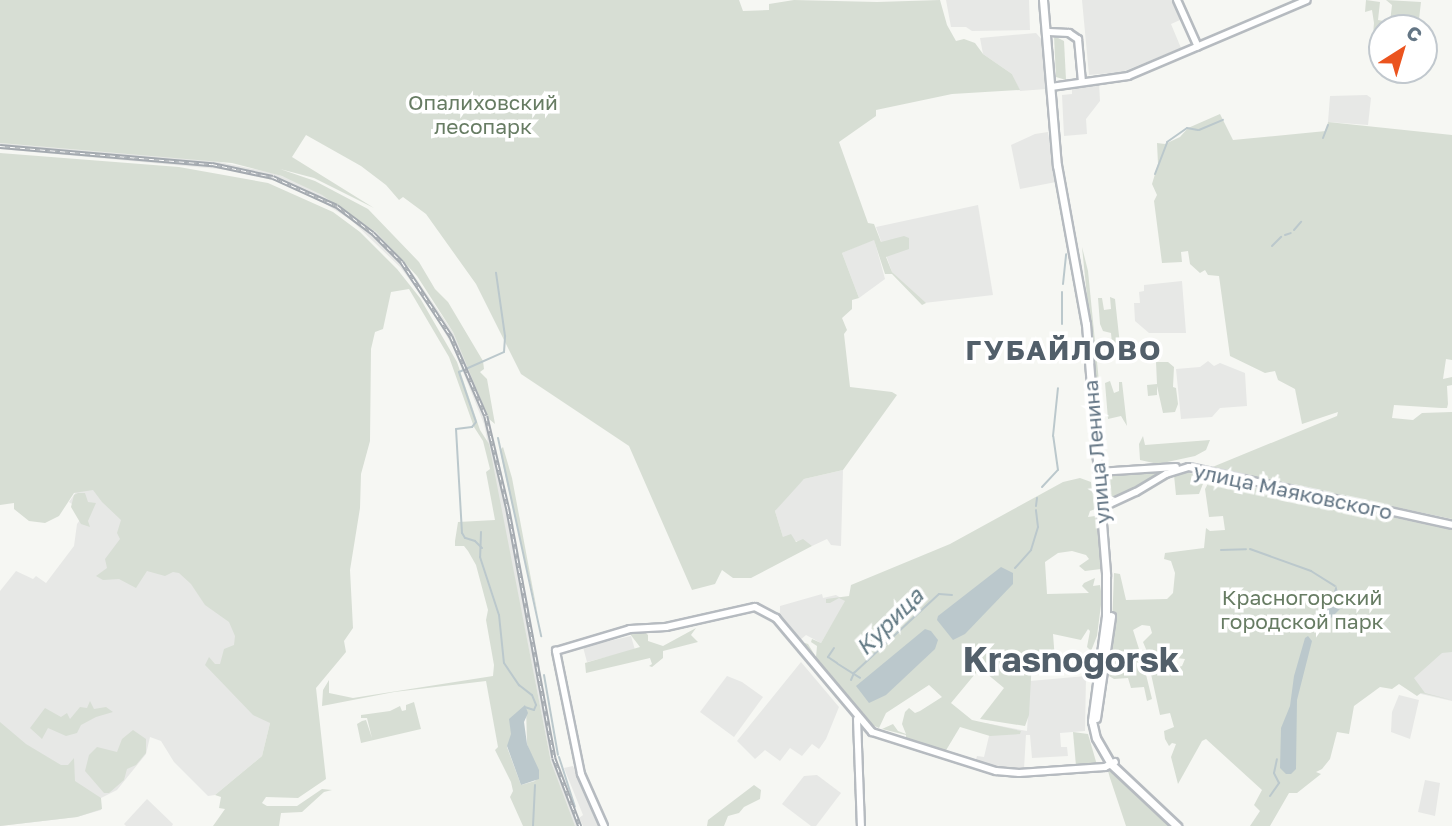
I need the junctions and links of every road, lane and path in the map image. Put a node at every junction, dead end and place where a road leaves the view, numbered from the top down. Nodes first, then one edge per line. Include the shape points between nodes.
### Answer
1 (1045, 0) edge
2 (1177, 0) edge
3 (1307, 0) edge
4 (1049, 32) junction
5 (1198, 47) junction
6 (1083, 82) junction
7 (1052, 87) junction
8 (1162, 471) junction
9 (1100, 472) junction
10 (1103, 508) junction
11 (1452, 525) edge
12 (1096, 696) junction
13 (857, 717) junction
14 (869, 730) junction
15 (860, 735) junction
16 (1102, 750) junction
17 (1110, 764) junction
18 (1096, 767) junction
19 (604, 826) edge
20 (861, 826) edge
21 (1180, 826) edge

1 - 4 main road, улица Ленина
1 - 7 main road, улица Ленина
2 - 5 street
3 - 5 street
4 - 6 street via 1069,33 1078,39
4 - 7 main road, улица Ленина
5 - 6 street via 1125,77
6 - 7 street
7 - 9 main road, улица Ленина via 1057,165 1086,324
8 - 9 street, улица Маяковского
8 - 10 street, улица Маяковского
8 - 11 street, улица Маяковского via 1189,467
9 - 10 main road, улица Ленина
10 - 12 main road, улица Ленина via 1106,616
12 - 16 main road via 1092,721
12 - 17 main road via 1097,727
13 - 14 street
13 - 15 street
13 - 19 street via 776,618 755,607 666,627 630,629 556,650 582,775
14 - 15 street
14 - 18 street via 987,770 1019,773
15 - 20 street
16 - 17 main road
16 - 18 street via 1103,760
17 - 18 street
17 - 21 main road

